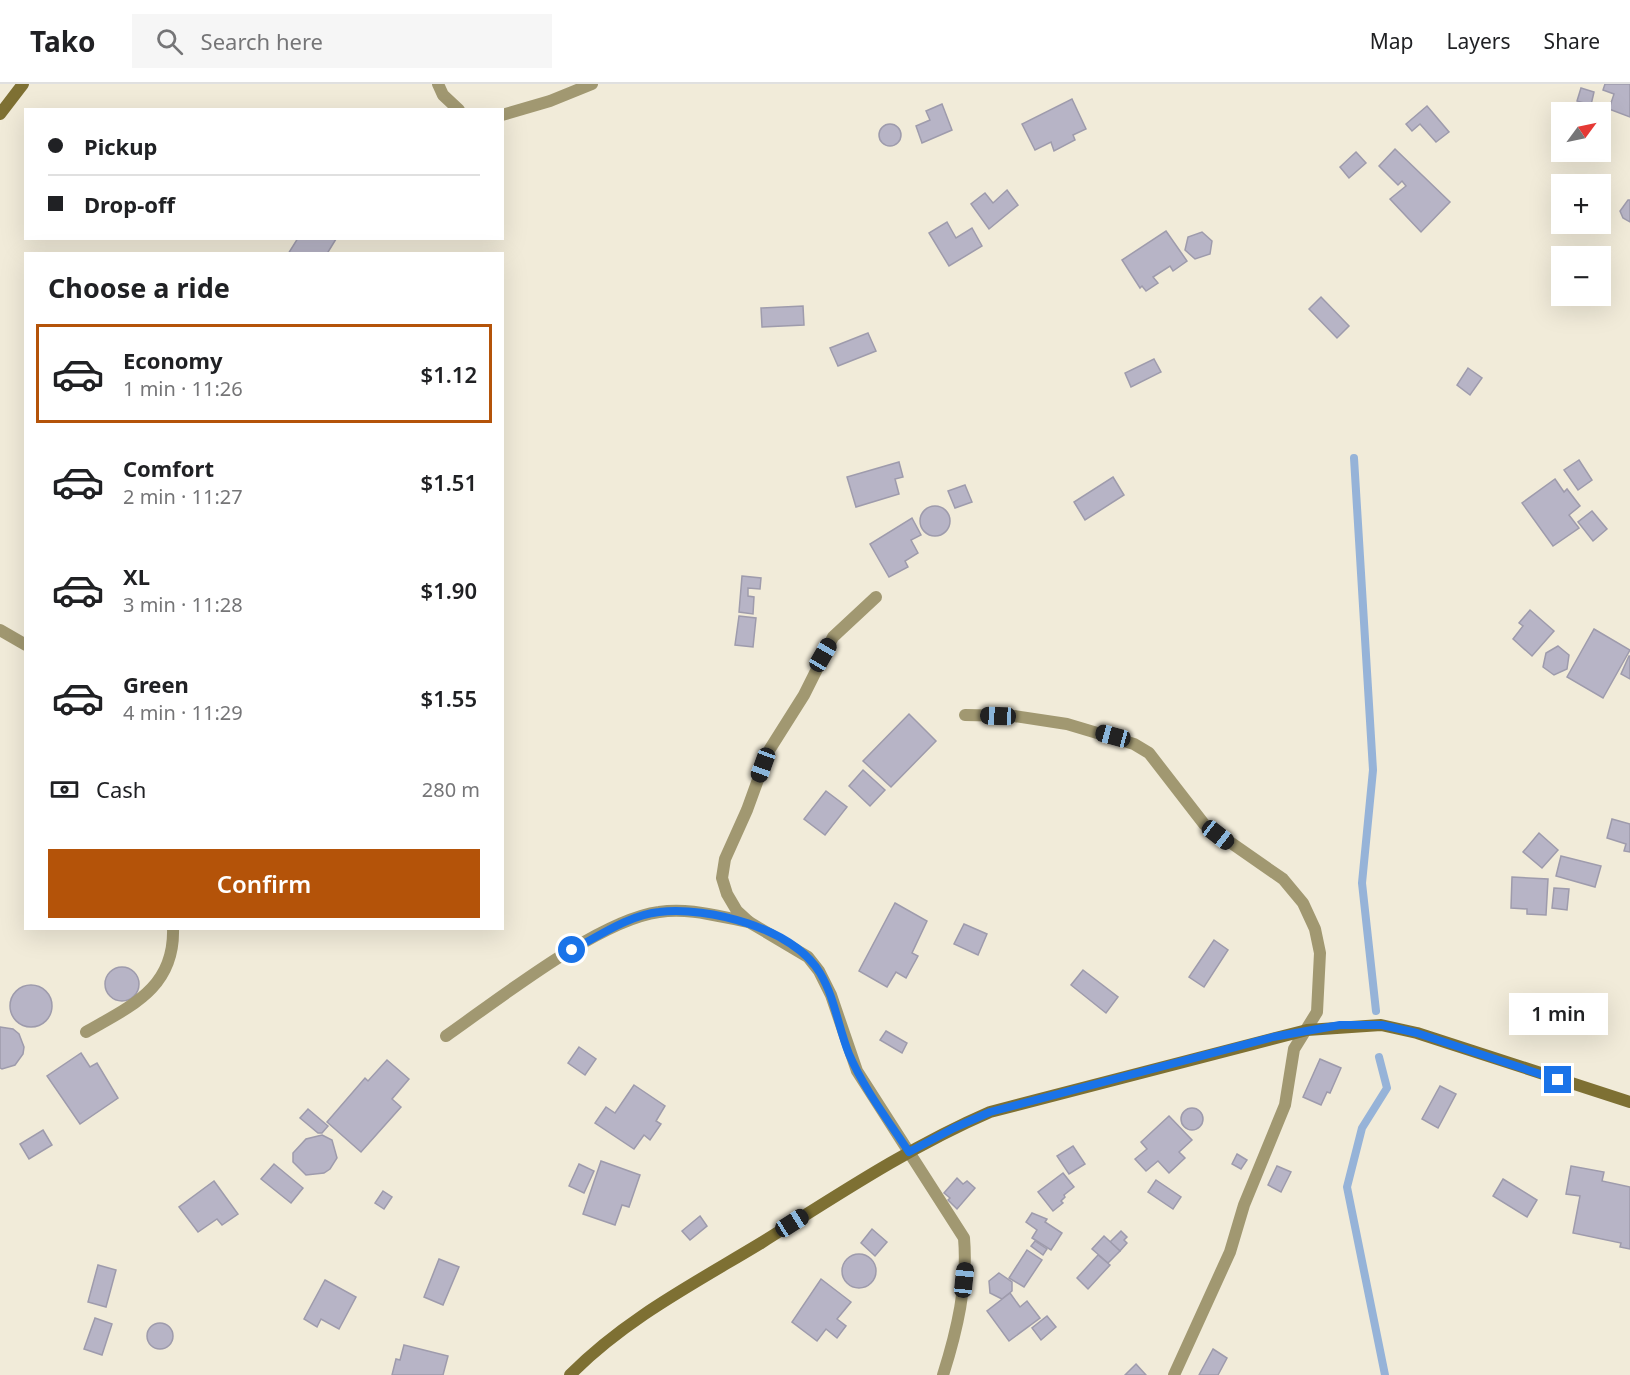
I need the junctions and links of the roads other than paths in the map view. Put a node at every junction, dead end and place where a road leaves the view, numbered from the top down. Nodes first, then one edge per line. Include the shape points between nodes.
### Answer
1 (23, 84) edge
2 (438, 84) edge
3 (592, 84) edge
4 (457, 108) edge
5 (0, 114) edge
6 (504, 114) edge
7 (876, 597) dead end
8 (0, 630) edge
9 (24, 644) edge
10 (965, 715) dead end
11 (750, 922) junction
12 (173, 930) edge
13 (1307, 1030) junction
14 (86, 1032) dead end
15 (446, 1036) dead end
16 (1630, 1102) edge
17 (909, 1152) junction
18 (570, 1375) edge
19 (943, 1375) edge
20 (1174, 1375) edge

1 - 5 street
2 - 4 street
3 - 6 street
7 - 11 street via 828,646 768,753 725,859 722,878 727,894 737,911
8 - 9 street
10 - 13 street via 1014,716 1067,724 1113,736 1149,753 1204,824 1283,879 1303,903 1316,929 1320,953 1317,1012
11 - 15 street via 689,911 638,917 572,950
11 - 17 street via 808,957 819,971 857,1071
12 - 14 street via 171,959 154,987 128,1008
13 - 16 street via 1382,1025
13 - 17 street via 990,1112
13 - 20 street via 1294,1049 1285,1105 1230,1252
17 - 18 street via 634,1320 592,1352
17 - 19 street via 964,1238 961,1303

